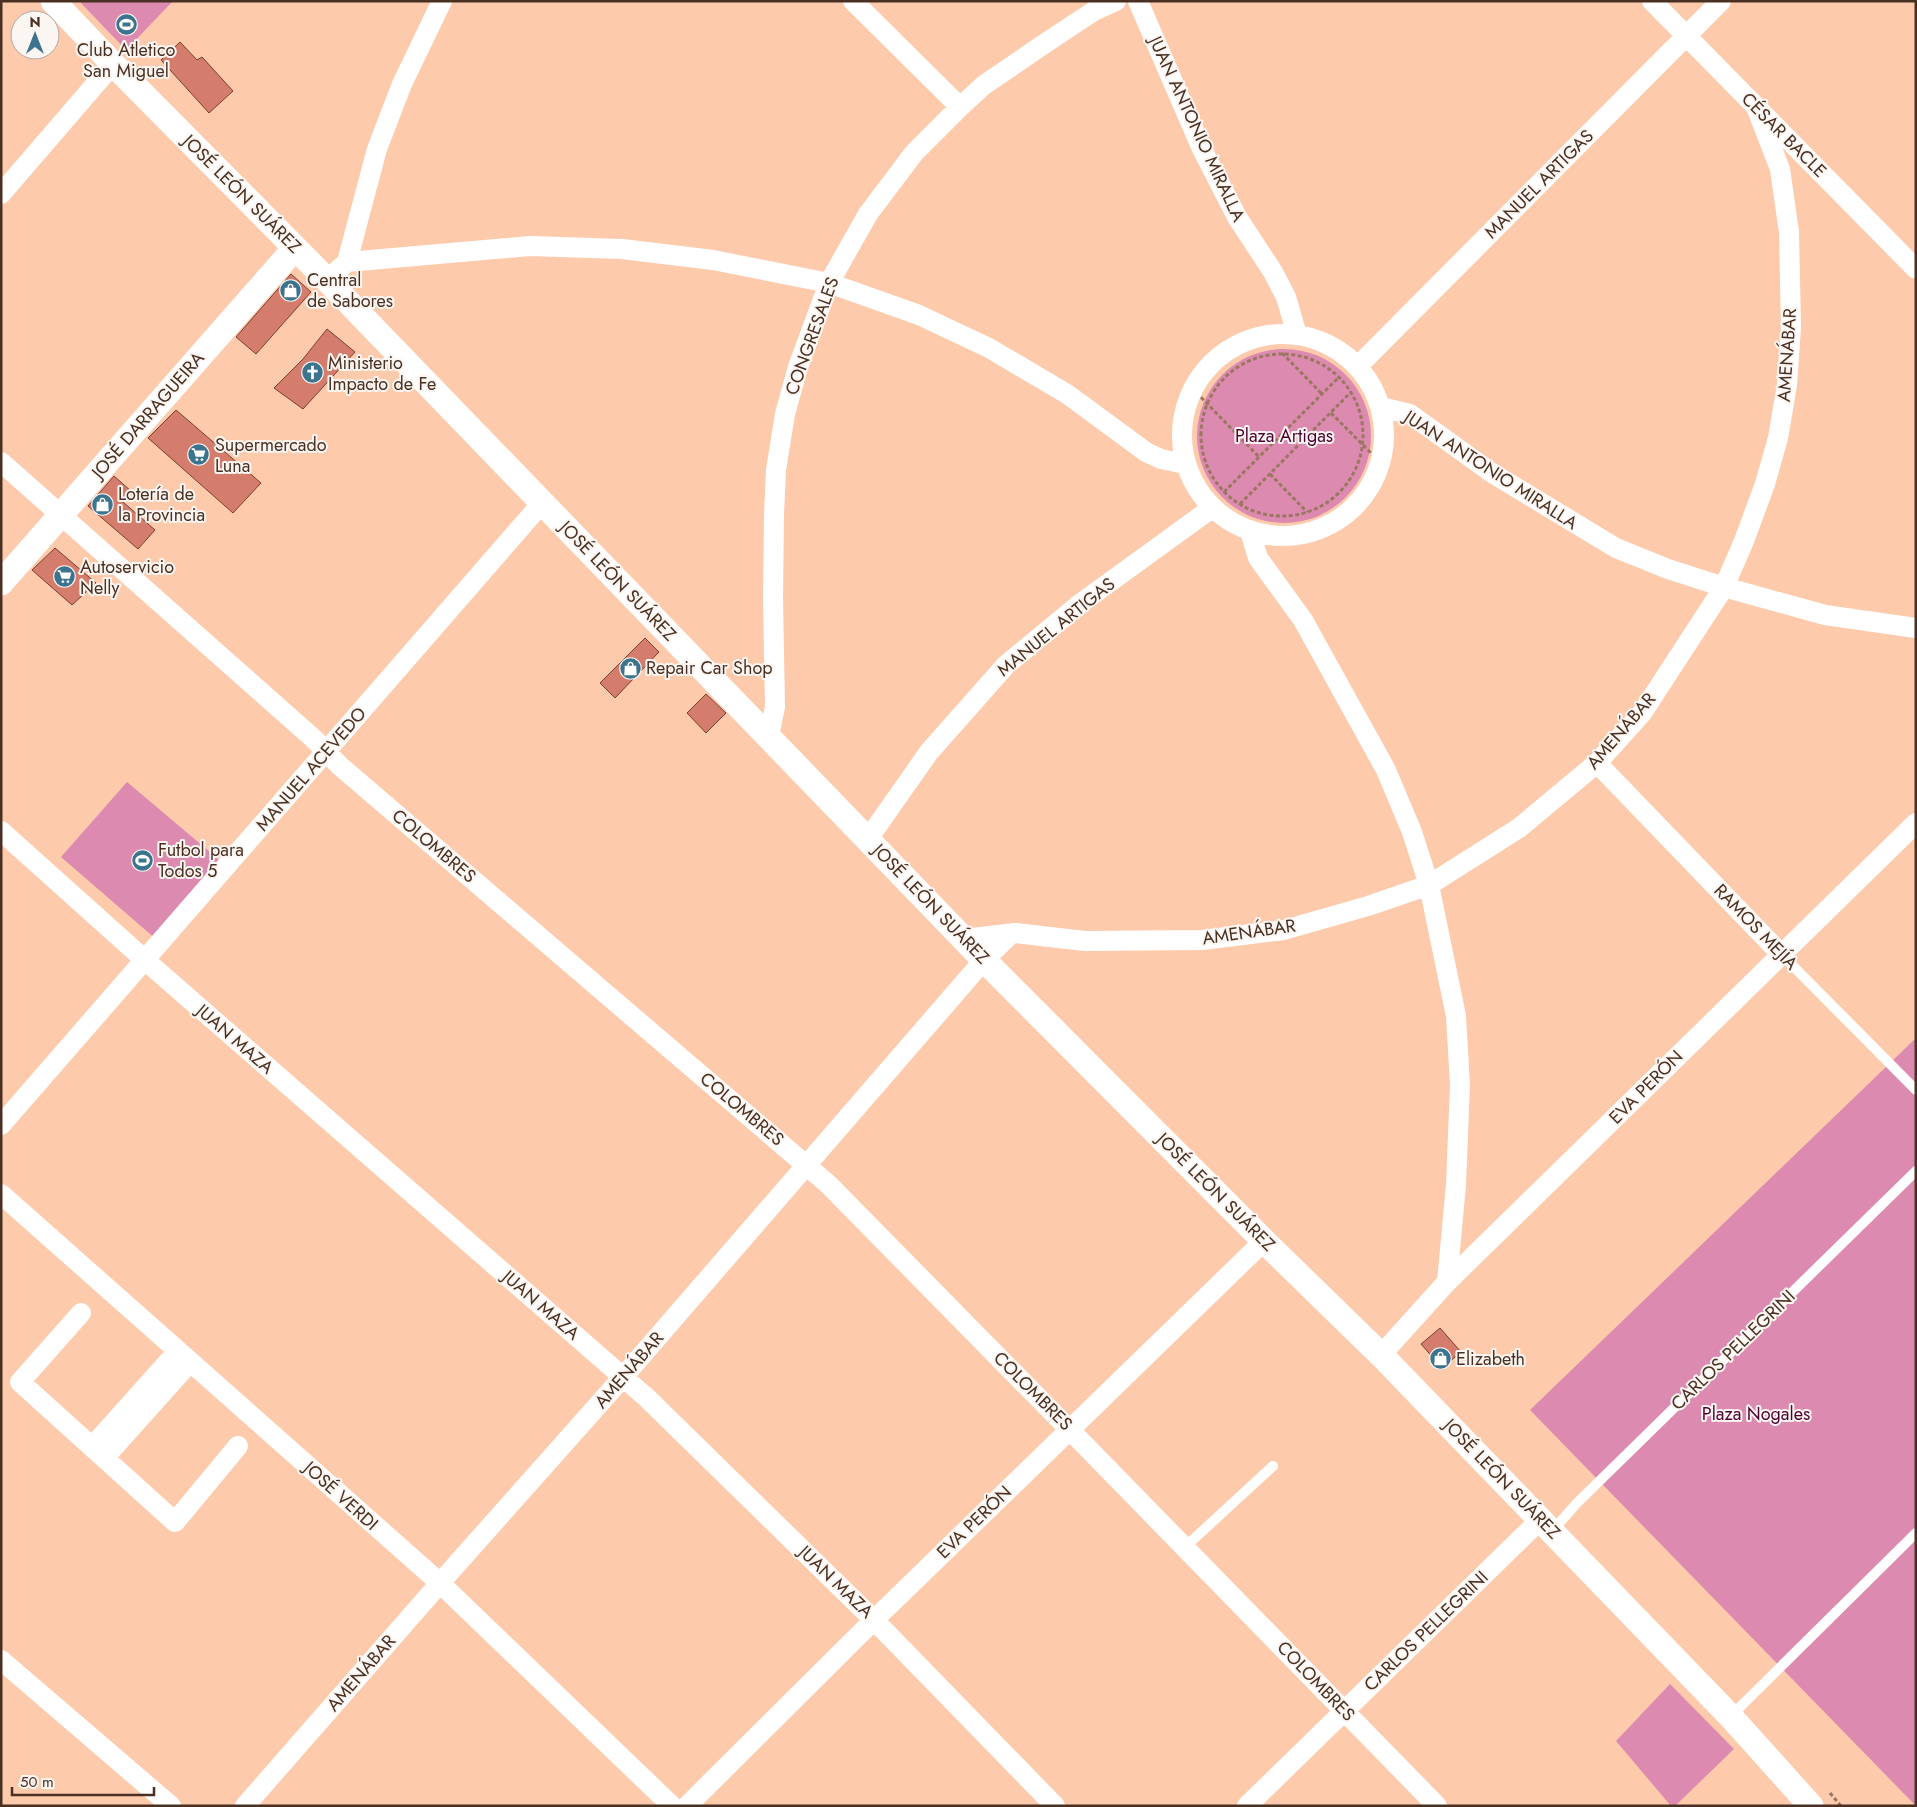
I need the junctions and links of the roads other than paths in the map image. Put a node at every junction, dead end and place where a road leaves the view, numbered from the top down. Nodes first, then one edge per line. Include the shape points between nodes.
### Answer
1 (53, 1) edge
2 (442, 1) edge
3 (853, 1) edge
4 (1116, 1) edge
5 (1138, 1) edge
6 (1652, 1) edge
7 (1721, 1) edge
8 (1686, 36) junction
9 (113, 64) junction
10 (960, 107) junction
11 (1756, 107) junction
12 (1, 194) edge
13 (295, 248) junction
14 (348, 262) junction
15 (1916, 268) edge
16 (327, 280) junction
17 (829, 283) junction
18 (1297, 335) junction
19 (1358, 366) junction
20 (1381, 407) junction
21 (1, 462) edge
22 (1185, 464) junction
23 (542, 503) junction
24 (1212, 508) junction
25 (60, 515) junction
26 (1250, 531) junction
27 (1, 583) edge
28 (1724, 587) junction
29 (1916, 628) edge
30 (769, 736) junction
31 (326, 752) junction
32 (1597, 763) junction
33 (1916, 823) edge
34 (1, 831) edge
35 (868, 839) junction
36 (1429, 885) junction
37 (1012, 932) junction
38 (964, 938) junction
39 (1781, 954) junction
40 (146, 960) junction
41 (984, 960) junction
42 (1916, 1090) edge
43 (1, 1125) edge
44 (806, 1164) junction
45 (1916, 1171) edge
46 (1, 1194) edge
47 (1264, 1241) junction
48 (1447, 1282) junction
49 (81, 1313) dead end
50 (1380, 1355) junction
51 (184, 1356) junction
52 (624, 1377) junction
53 (1070, 1430) junction
54 (238, 1446) dead end
55 (98, 1452) junction
56 (1273, 1466) dead end
57 (1546, 1525) junction
58 (1916, 1533) edge
59 (1185, 1546) junction
60 (440, 1583) junction
61 (874, 1620) junction
62 (1, 1660) edge
63 (1345, 1710) junction
64 (1731, 1718) junction
65 (1810, 1805) edge
66 (170, 1806) edge
67 (245, 1806) edge
68 (672, 1806) edge
69 (687, 1806) edge
70 (1055, 1806) edge
71 (1247, 1806) edge
72 (1437, 1806) edge

1 - 9 street, JOSÉ LEÓN SUÁREZ
2 - 14 street via 402,84 377,149
3 - 10 street
4 - 10 street, CONGRESALES via 1094,11 1044,44 984,85
5 - 18 street, JUAN ANTONIO MIRALLA via 1202,149 1237,217 1286,297
6 - 8 street, CÉSAR BACLE
7 - 8 street, MANUEL ARTIGAS
8 - 11 street, CÉSAR BACLE
8 - 19 street, MANUEL ARTIGAS
9 - 12 street
9 - 13 street, JOSÉ LEÓN SUÁREZ
10 - 17 street, CONGRESALES via 914,153 874,207
11 - 15 street, CÉSAR BACLE
11 - 28 street, AMENÁBAR via 1780,169 1789,232 1787,385 1778,438 1765,484
13 - 16 street, JOSÉ LEÓN SUÁREZ
13 - 25 street, JOSÉ DARRAGUEIRA
14 - 16 street
14 - 17 street via 530,246 622,249 713,260
16 - 23 street, JOSÉ LEÓN SUÁREZ
17 - 22 street via 919,315 989,348 1067,394 1146,452
17 - 30 street, CONGRESALES via 784,414 776,470 775,707
18 - 19 street via 1330,345
18 - 22 street via 1266,335 1236,344 1211,363 1192,388 1184,412 1181,438
19 - 20 street
20 - 26 street via 1385,435 1381,463 1370,488 1352,509 1330,525 1304,534 1277,536
20 - 28 street, JUAN ANTONIO MIRALLA via 1410,414 1492,474 1616,548
21 - 25 street, COLOMBRES
22 - 24 street via 1191,480
23 - 30 street, JOSÉ LEÓN SUÁREZ
23 - 31 street, MANUEL ACEVEDO
24 - 26 street
24 - 35 street, MANUEL ARTIGAS via 1081,603 1006,665 929,752
25 - 27 street, JOSÉ DARRAGUEIRA
25 - 31 street, COLOMBRES
26 - 36 street via 1258,558 1303,620 1386,770 1412,832
28 - 29 street, JUAN ANTONIO MIRALLA via 1825,616
28 - 32 street, AMENÁBAR via 1642,713
30 - 35 street, JOSÉ LEÓN SUÁREZ
31 - 40 street, MANUEL ACEVEDO
31 - 44 street, COLOMBRES
32 - 36 street, AMENÁBAR via 1519,828
32 - 39 street, RAMOS MEJÍA
33 - 39 street, EVA PERÓN
34 - 40 street, JUAN MAZA
35 - 38 street, JOSÉ LEÓN SUÁREZ
36 - 37 street, AMENÁBAR via 1284,930 1202,940 1085,941
36 - 48 street via 1456,1016 1460,1085 1456,1185
37 - 38 street, AMENÁBAR
37 - 41 street, AMENÁBAR
38 - 41 street, JOSÉ LEÓN SUÁREZ
39 - 42 lane, RAMOS MEJÍA
39 - 48 street, EVA PERÓN
40 - 43 street, MANUEL ACEVEDO
40 - 52 street, JUAN MAZA
41 - 44 street, AMENÁBAR
41 - 47 street, JOSÉ LEÓN SUÁREZ
44 - 52 street, AMENÁBAR
44 - 53 street, COLOMBRES
45 - 57 lane, CARLOS PELLEGRINI via 1578,1502
46 - 51 street, JOSÉ VERDI
47 - 50 street, JOSÉ LEÓN SUÁREZ
47 - 53 street, EVA PERÓN
48 - 50 street, EVA PERÓN
49 - 55 street via 20,1382
50 - 57 street, JOSÉ LEÓN SUÁREZ
51 - 55 street
51 - 60 street, JOSÉ VERDI
52 - 60 street, AMENÁBAR
52 - 61 street, JUAN MAZA
53 - 59 street, COLOMBRES
53 - 61 street, EVA PERÓN
54 - 55 street via 175,1522
56 - 59 lane
57 - 63 street, CARLOS PELLEGRINI
57 - 64 street, JOSÉ LEÓN SUÁREZ
58 - 64 lane
59 - 63 street, COLOMBRES
60 - 67 street, AMENÁBAR
60 - 68 street, JOSÉ VERDI
61 - 69 street, EVA PERÓN
61 - 70 street, JUAN MAZA
62 - 66 street
63 - 71 street, CARLOS PELLEGRINI
63 - 72 street, COLOMBRES
64 - 65 street, JOSÉ LEÓN SUÁREZ

